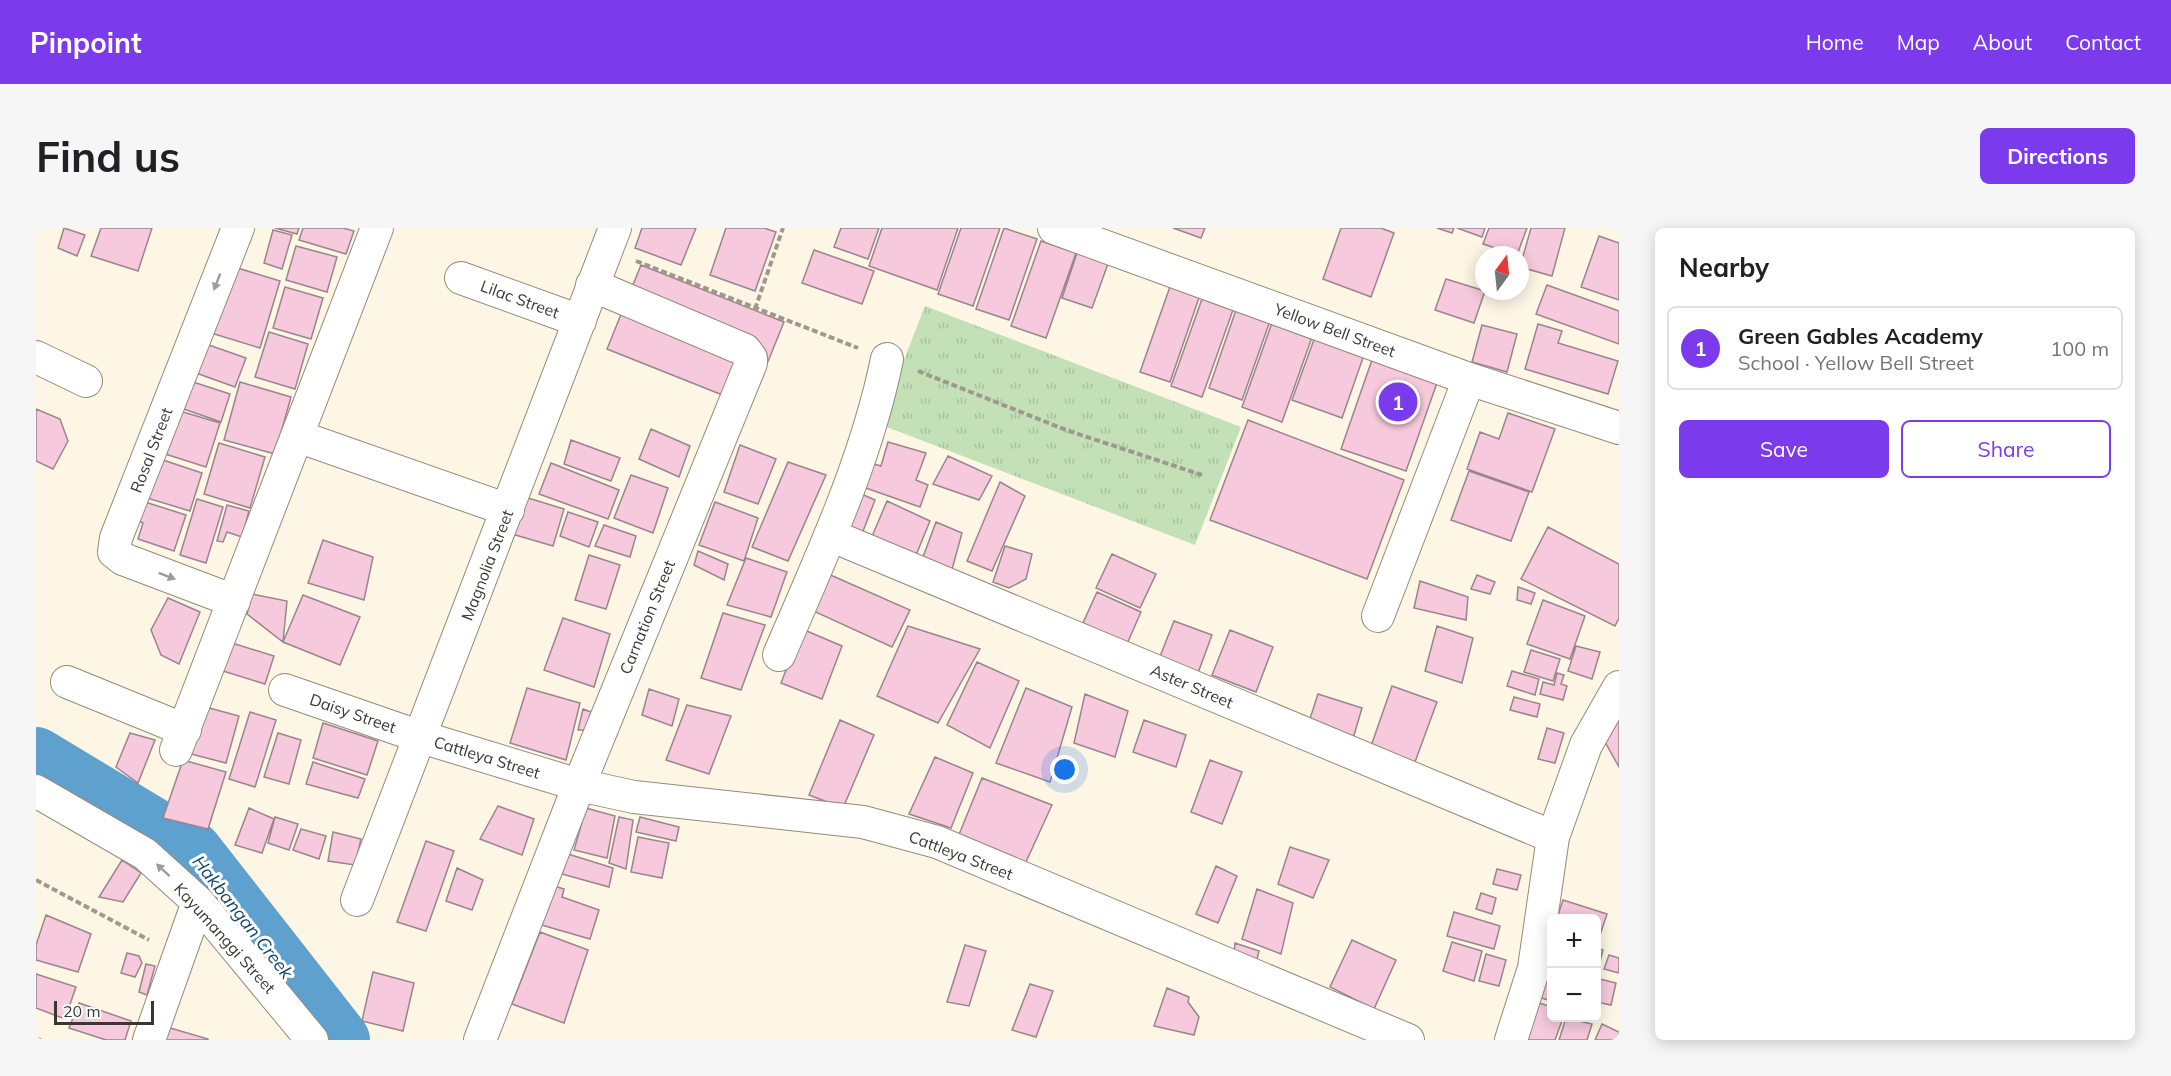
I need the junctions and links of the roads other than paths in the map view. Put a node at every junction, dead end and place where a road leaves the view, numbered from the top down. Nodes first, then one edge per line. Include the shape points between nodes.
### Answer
1 (238, 228) edge
2 (377, 228) edge
3 (1054, 228) edge
4 (611, 239) edge
5 (461, 278) dead end
6 (592, 285) junction
7 (579, 321) junction
8 (36, 357) edge
9 (887, 359) road end
10 (1469, 379) junction
11 (86, 381) dead end
12 (1619, 428) edge
13 (297, 436) junction
14 (508, 510) junction
15 (830, 535) junction
16 (234, 601) junction
17 (1378, 616) dead end
18 (780, 655) dead end
19 (67, 682) dead end
20 (1619, 687) edge
21 (285, 690) dead end
22 (421, 737) junction
23 (579, 785) junction
24 (36, 791) edge
25 (1553, 837) junction
26 (357, 900) dead end
27 (198, 902) junction
28 (149, 1040) edge
29 (312, 1040) edge
30 (480, 1040) edge
31 (1408, 1040) edge
32 (1511, 1040) edge

1 -> 16 street, Rosal Street via 116,538 114,552 123,559
2 - 13 street
3 - 10 street, Yellow Bell Street
4 - 6 street, Magnolia Street
5 - 7 street, Lilac Street
6 - 7 street, Magnolia Street
6 - 23 street, Carnation Street via 745,350 751,358
7 - 14 street, Magnolia Street
8 - 11 street
9 - 15 street via 878,403
10 - 12 street, Yellow Bell Street
10 - 17 street
13 - 14 street
13 - 16 street
14 - 22 street, Magnolia Street
15 - 18 street
15 - 25 street, Aster Street
16 - 19 street via 180,740
20 - 25 street via 1586,745
21 - 22 street, Daisy Street
22 - 23 street, Cattleya Street
22 - 26 street, Magnolia Street
23 - 30 street, Carnation Street
23 - 31 street, Cattleya Street via 634,797 863,822 937,842
27 -> 24 street, Kayumanggi Street via 145,854
25 - 32 street via 1534,968
27 - 28 street
27 - 29 street, Kayumanggi Street

